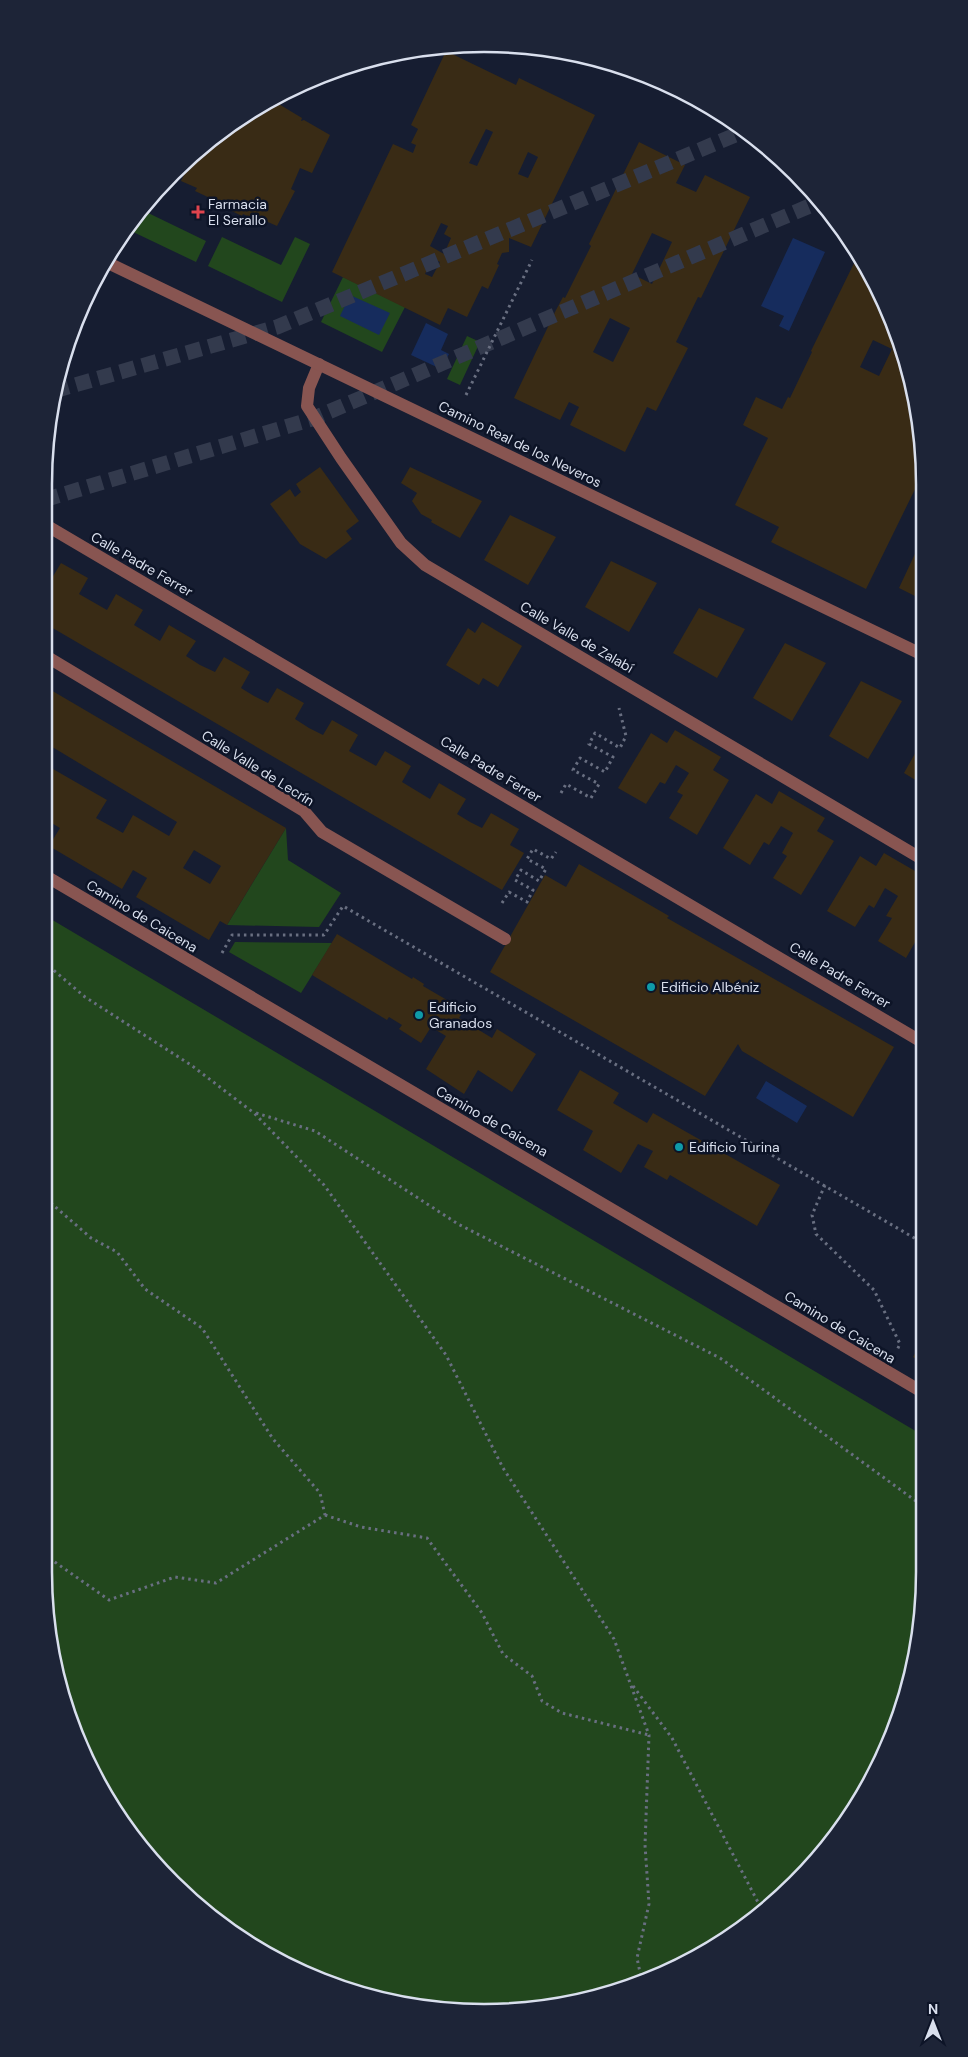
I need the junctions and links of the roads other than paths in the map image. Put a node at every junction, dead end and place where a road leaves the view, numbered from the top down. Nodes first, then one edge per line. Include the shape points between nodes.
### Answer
1 (112, 265) edge
2 (319, 364) junction
3 (52, 529) edge
4 (916, 652) edge
5 (52, 660) edge
6 (916, 855) edge
7 (52, 880) edge
8 (505, 939) dead end
9 (916, 1038) edge
10 (916, 1388) edge

1 - 2 street, Camino Real de los Neveros
2 - 4 street, Camino Real de los Neveros
2 - 6 street, Calle Valle de Zalabí via 308,388 307,406 401,544 425,565
3 - 9 street, Calle Padre Ferrer
5 - 8 street, Calle Valle de Lecrín via 304,812 322,832
7 - 10 street, Camino de Caicena

